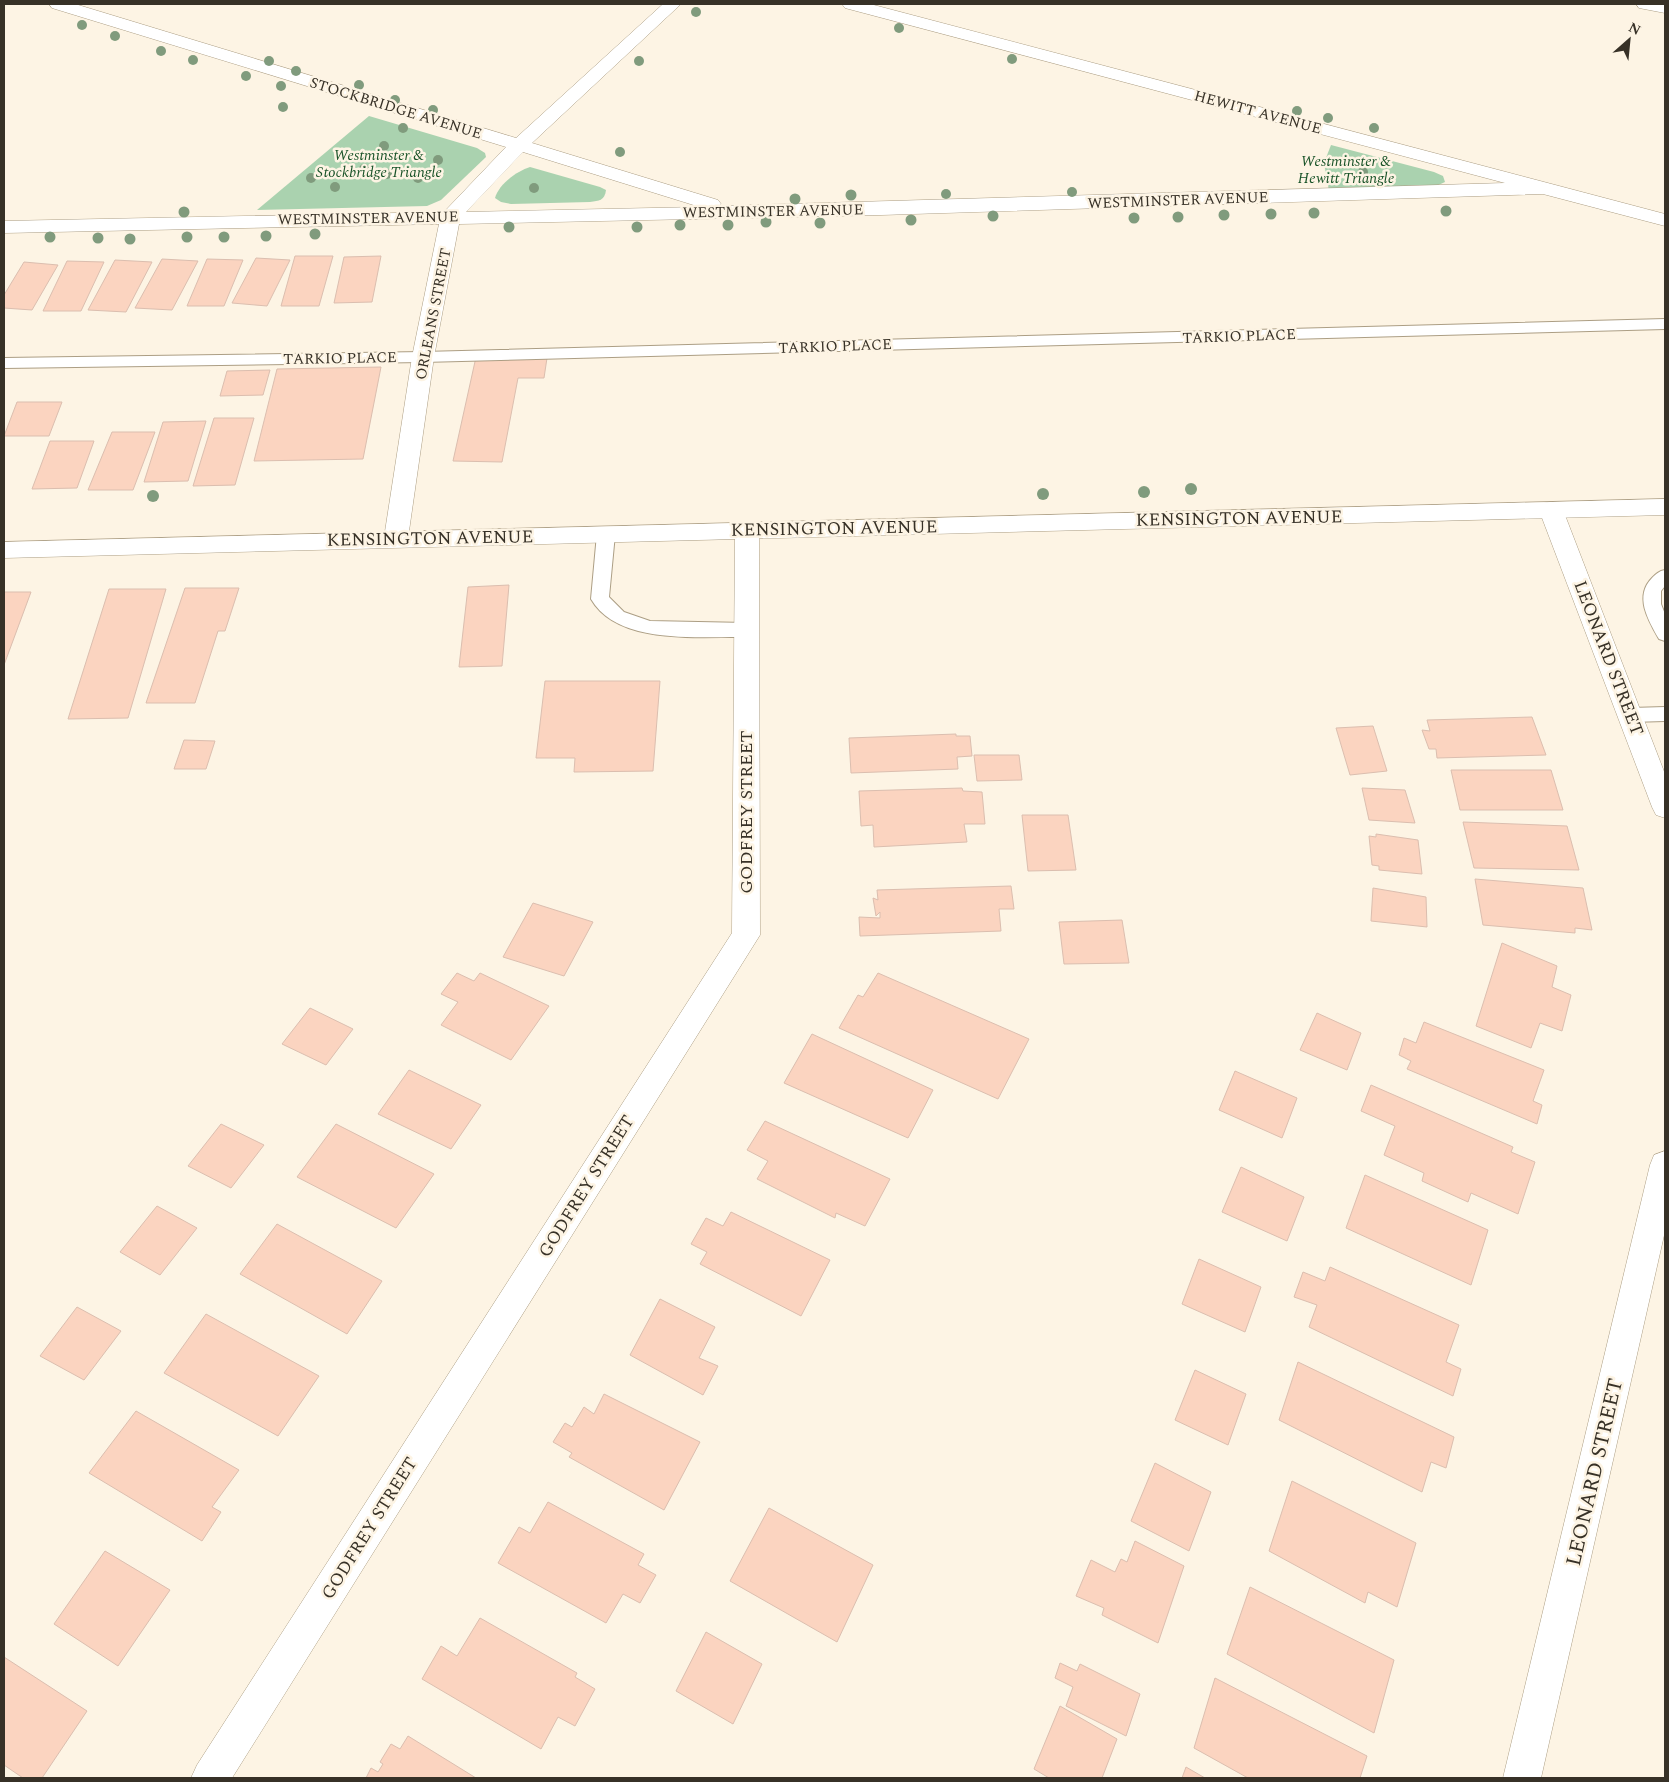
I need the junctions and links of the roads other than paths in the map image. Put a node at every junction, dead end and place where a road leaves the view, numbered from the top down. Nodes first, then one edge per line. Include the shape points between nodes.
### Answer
1 (58, 4) edge
2 (673, 4) edge
3 (851, 4) edge
4 (1646, 4) edge
5 (1665, 8) edge
6 (519, 145) junction
7 (1543, 188) junction
8 (734, 211) junction
9 (450, 217) junction
10 (1665, 220) edge
11 (4, 227) edge
12 (1665, 324) edge
13 (423, 358) junction
14 (4, 363) edge
15 (1665, 507) edge
16 (1551, 510) junction
17 (747, 530) junction
18 (606, 534) junction
19 (396, 538) junction
20 (4, 550) edge
21 (1665, 576) edge
22 (747, 630) junction
23 (1665, 634) edge
24 (1665, 714) edge
25 (1631, 715) junction
26 (1665, 807) edge
27 (1665, 1165) edge
28 (210, 1778) edge
29 (1522, 1778) edge

1 - 6 street, STOCKBRIDGE AVENUE
2 - 6 street
3 - 7 street, HEWITT AVENUE
4 - 5 street
6 - 8 street, STOCKBRIDGE AVENUE
6 - 9 street
7 - 8 street, WESTMINSTER AVENUE
7 - 10 street, HEWITT AVENUE
8 - 9 street, WESTMINSTER AVENUE
9 - 11 street, WESTMINSTER AVENUE
9 - 13 street, ORLEANS STREET
12 - 13 lane, TARKIO PLACE
13 - 14 lane, TARKIO PLACE
13 - 19 street, ORLEANS STREET
15 - 16 street, KENSINGTON AVENUE
16 - 17 street, KENSINGTON AVENUE
16 - 25 street, LEONARD STREET
17 - 18 street, KENSINGTON AVENUE
17 - 22 street, GODFREY STREET
18 - 19 street, KENSINGTON AVENUE
18 - 22 lane via 600,600 618,617 649,628
19 - 20 street, KENSINGTON AVENUE
21 - 23 lane via 1652,589 1652,604
22 - 28 street, GODFREY STREET via 746,934
24 - 25 lane
25 - 26 street, LEONARD STREET
27 - 29 street, LEONARD STREET

